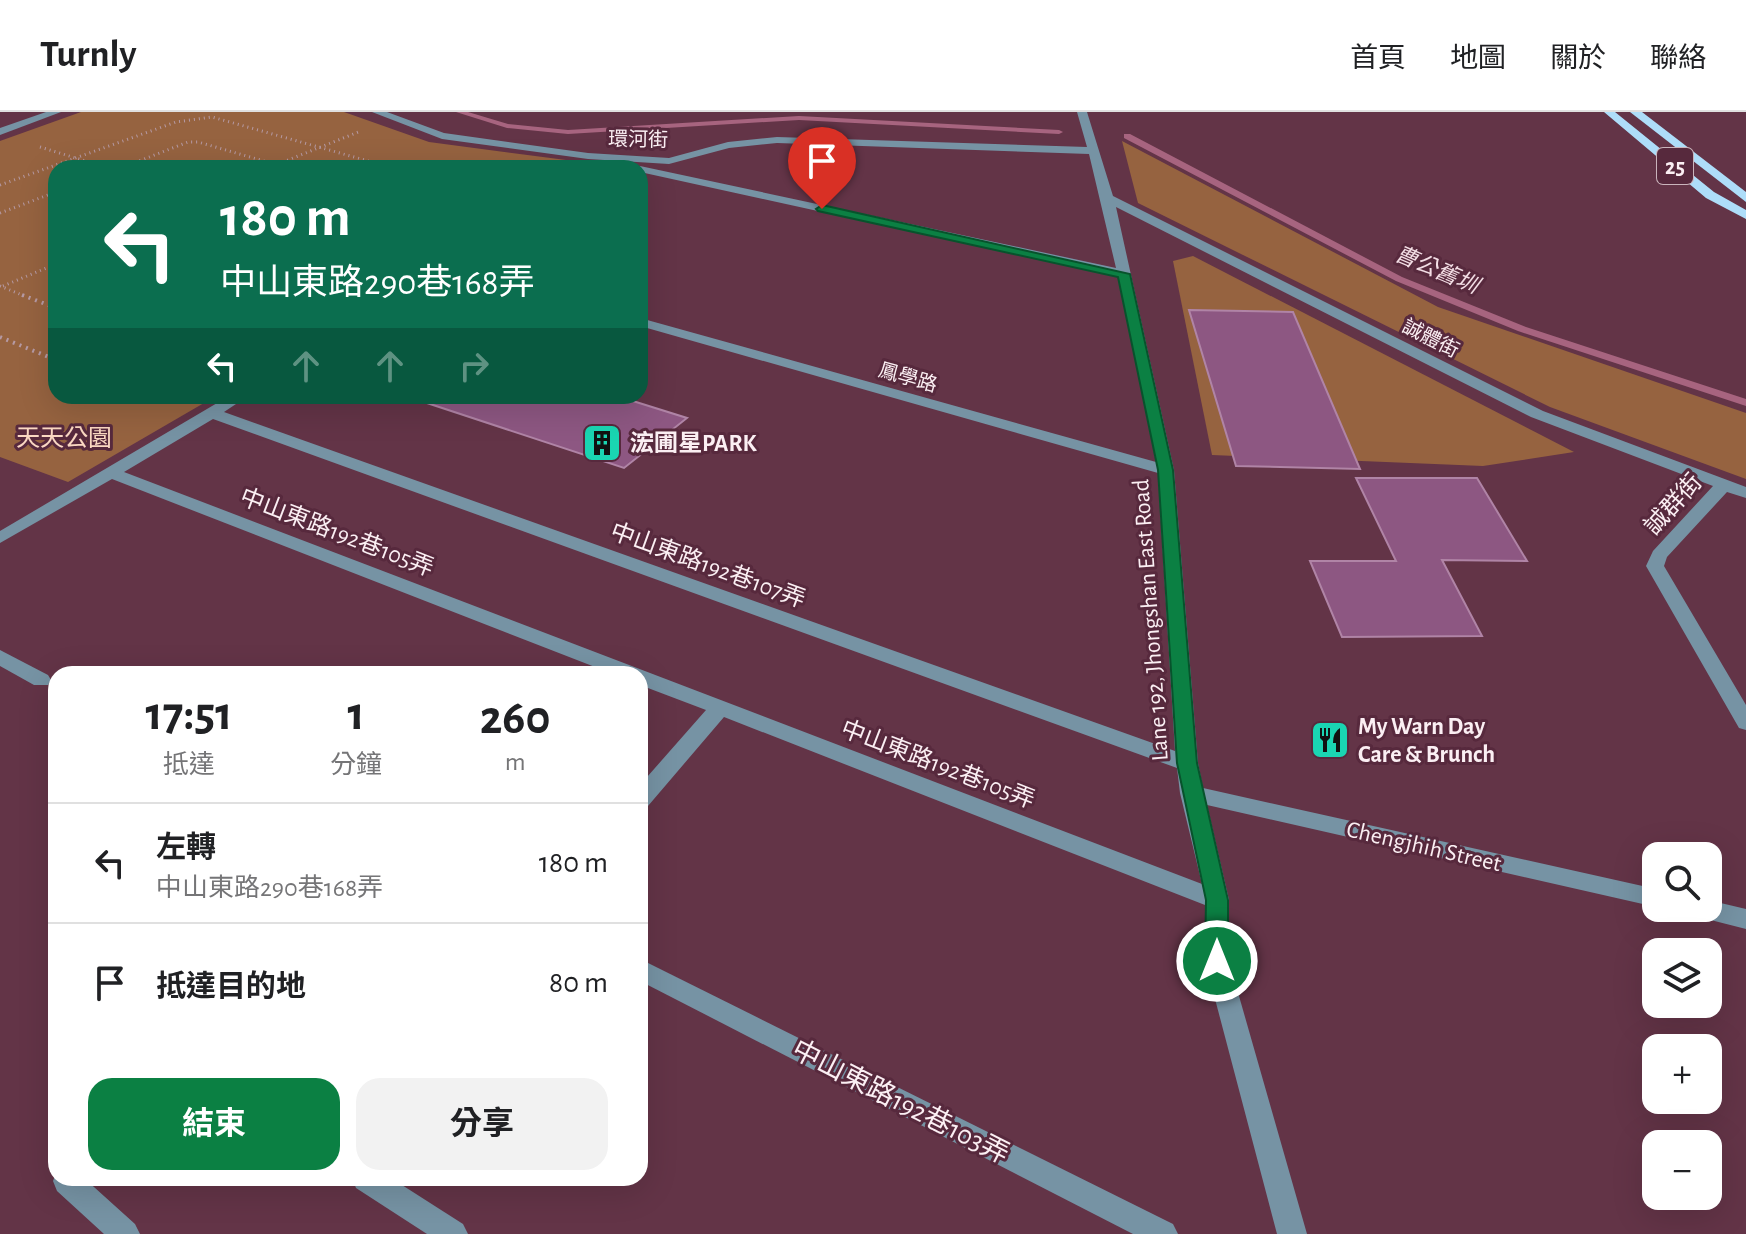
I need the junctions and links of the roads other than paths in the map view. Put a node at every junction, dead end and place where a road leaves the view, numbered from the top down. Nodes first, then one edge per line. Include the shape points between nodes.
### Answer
1 (56, 112) edge
2 (377, 112) edge
3 (1082, 112) edge
4 (1609, 112) edge
5 (1635, 112) edge
6 (0, 124) edge
7 (13, 127) junction
8 (0, 132) edge
9 (1093, 145) junction
10 (622, 158) junction
11 (619, 160) edge
12 (625, 160) edge
13 (648, 170) edge
14 (1108, 198) junction
15 (1746, 198) edge
16 (1746, 215) edge
17 (1124, 274) junction
18 (648, 324) edge
19 (227, 404) edge
20 (212, 413) junction
21 (1166, 470) junction
22 (113, 473) junction
23 (1724, 485) junction
24 (1746, 493) edge
25 (0, 538) edge
26 (0, 657) edge
27 (592, 666) edge
28 (41, 680) dead end
29 (648, 680) edge
30 (720, 708) junction
31 (1746, 723) edge
32 (1187, 763) junction
33 (648, 791) edge
34 (1191, 793) junction
35 (1642, 895) edge
36 (1217, 900) junction
37 (1722, 913) edge
38 (1746, 919) edge
39 (648, 973) edge
40 (74, 1186) edge
41 (378, 1186) edge
42 (125, 1234) edge
43 (453, 1234) edge
44 (1163, 1234) edge
45 (1292, 1234) edge

1 - 7 street
2 - 10 street, 環河街 via 442,136
3 - 9 street, Lane 192, Jhongshan East Road
4 - 16 main road, 25 via 1710,195
5 - 15 main road, 25
6 - 7 street
7 - 8 street
9 - 10 street, 環河街 via 777,140 728,145 669,161
9 - 14 street, Lane 192, Jhongshan East Road
10 - 11 street
10 - 12 street
13 - 17 street
14 - 17 street, Lane 192, Jhongshan East Road
14 - 23 street, 誠體街 via 1537,414
17 - 21 street, Lane 192, Jhongshan East Road
18 - 21 street, 鳳學路
19 - 20 street
20 - 22 street
20 - 32 street, 中山東路192巷107弄
21 - 32 street, Lane 192, Jhongshan East Road
22 - 25 street
22 - 27 street, 中山東路192巷105弄
23 - 24 street, 誠體街
23 - 31 street, 誠群街 via 1659,555 1655,566
26 - 28 street
29 - 30 street, 中山東路192巷105弄
30 - 33 street
30 - 36 street, 中山東路192巷105弄
32 - 34 street, Lane 192, Jhongshan East Road
34 - 35 street, Chengjhih Street
34 - 36 street, Lane 192, Jhongshan East Road
36 - 45 street, Lane 192, Jhongshan East Road via 1217,961
37 - 38 street
39 - 44 street, 中山東路192巷103弄
40 - 42 street
41 - 43 street

